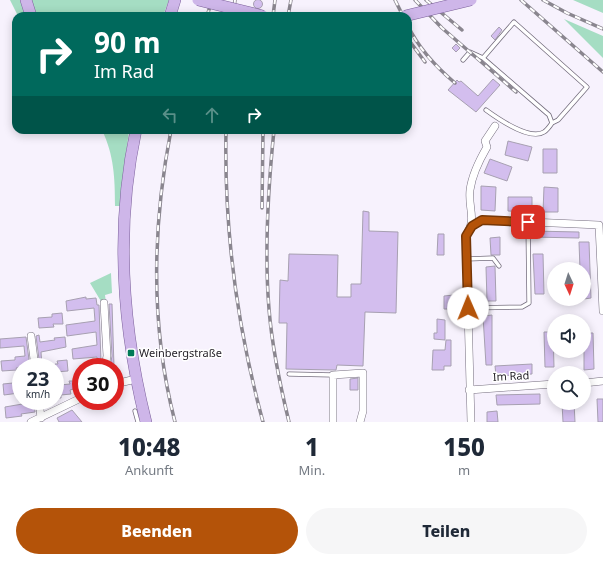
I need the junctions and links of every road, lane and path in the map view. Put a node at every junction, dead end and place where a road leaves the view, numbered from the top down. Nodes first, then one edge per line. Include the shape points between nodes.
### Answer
1 (26, 0) edge
2 (175, 0) edge
3 (198, 0) edge
4 (471, 0) edge
5 (30, 12) edge
6 (171, 12) edge
7 (244, 12) edge
8 (412, 14) edge
9 (483, 58) junction
10 (462, 60) dead end
11 (486, 110) dead end
12 (501, 121) junction
13 (552, 123) junction
14 (495, 126) joint
15 (135, 134) edge
16 (528, 222) junction
17 (472, 226) junction
18 (467, 259) junction
19 (499, 266) dead end
20 (104, 303) dead end
21 (468, 308) junction
22 (603, 311) edge
23 (31, 336) dead end
24 (34, 358) edge
25 (107, 358) edge
26 (289, 374) dead end
27 (333, 375) junction
28 (136, 379) junction
29 (603, 381) edge
30 (124, 382) edge
31 (591, 382) edge
32 (547, 384) edge
33 (469, 390) junction
34 (72, 402) edge
35 (40, 410) edge
36 (135, 411) dead end
37 (41, 418) junction
38 (31, 422) edge
39 (138, 422) edge
40 (146, 422) edge
41 (333, 422) edge
42 (360, 422) edge
43 (471, 422) edge

1 - 5 main road
2 - 6 main road
3 - 7 main road, bridge
4 - 8 main road, bridge
9 - 10 lane via 470,52
9 - 13 lane via 549,115
9 - 13 lane via 514,22 587,87 558,120
11 - 12 lane
12 - 13 lane via 536,135
12 - 14 lane
14 - 17 street via 485,141 487,147 479,161 470,190
15 - 28 main road via 126,197 124,281 130,347
16 - 17 street via 482,220
16 - 21 lane via 529,303 522,307
16 - 22 street via 599,225
17 - 18 street via 466,236
18 - 19 lane via 493,258
18 - 21 street
20 - 25 street
21 - 33 street
23 - 24 street
26 - 27 lane
27 - 41 street
27 - 42 street via 363,373 363,411
28 - 30 street
28 - 40 main road
29 - 31 street
32 - 33 street, Im Rad
33 - 43 street
34 - 37 street
35 - 37 street
36 - 39 lane
37 - 38 street

